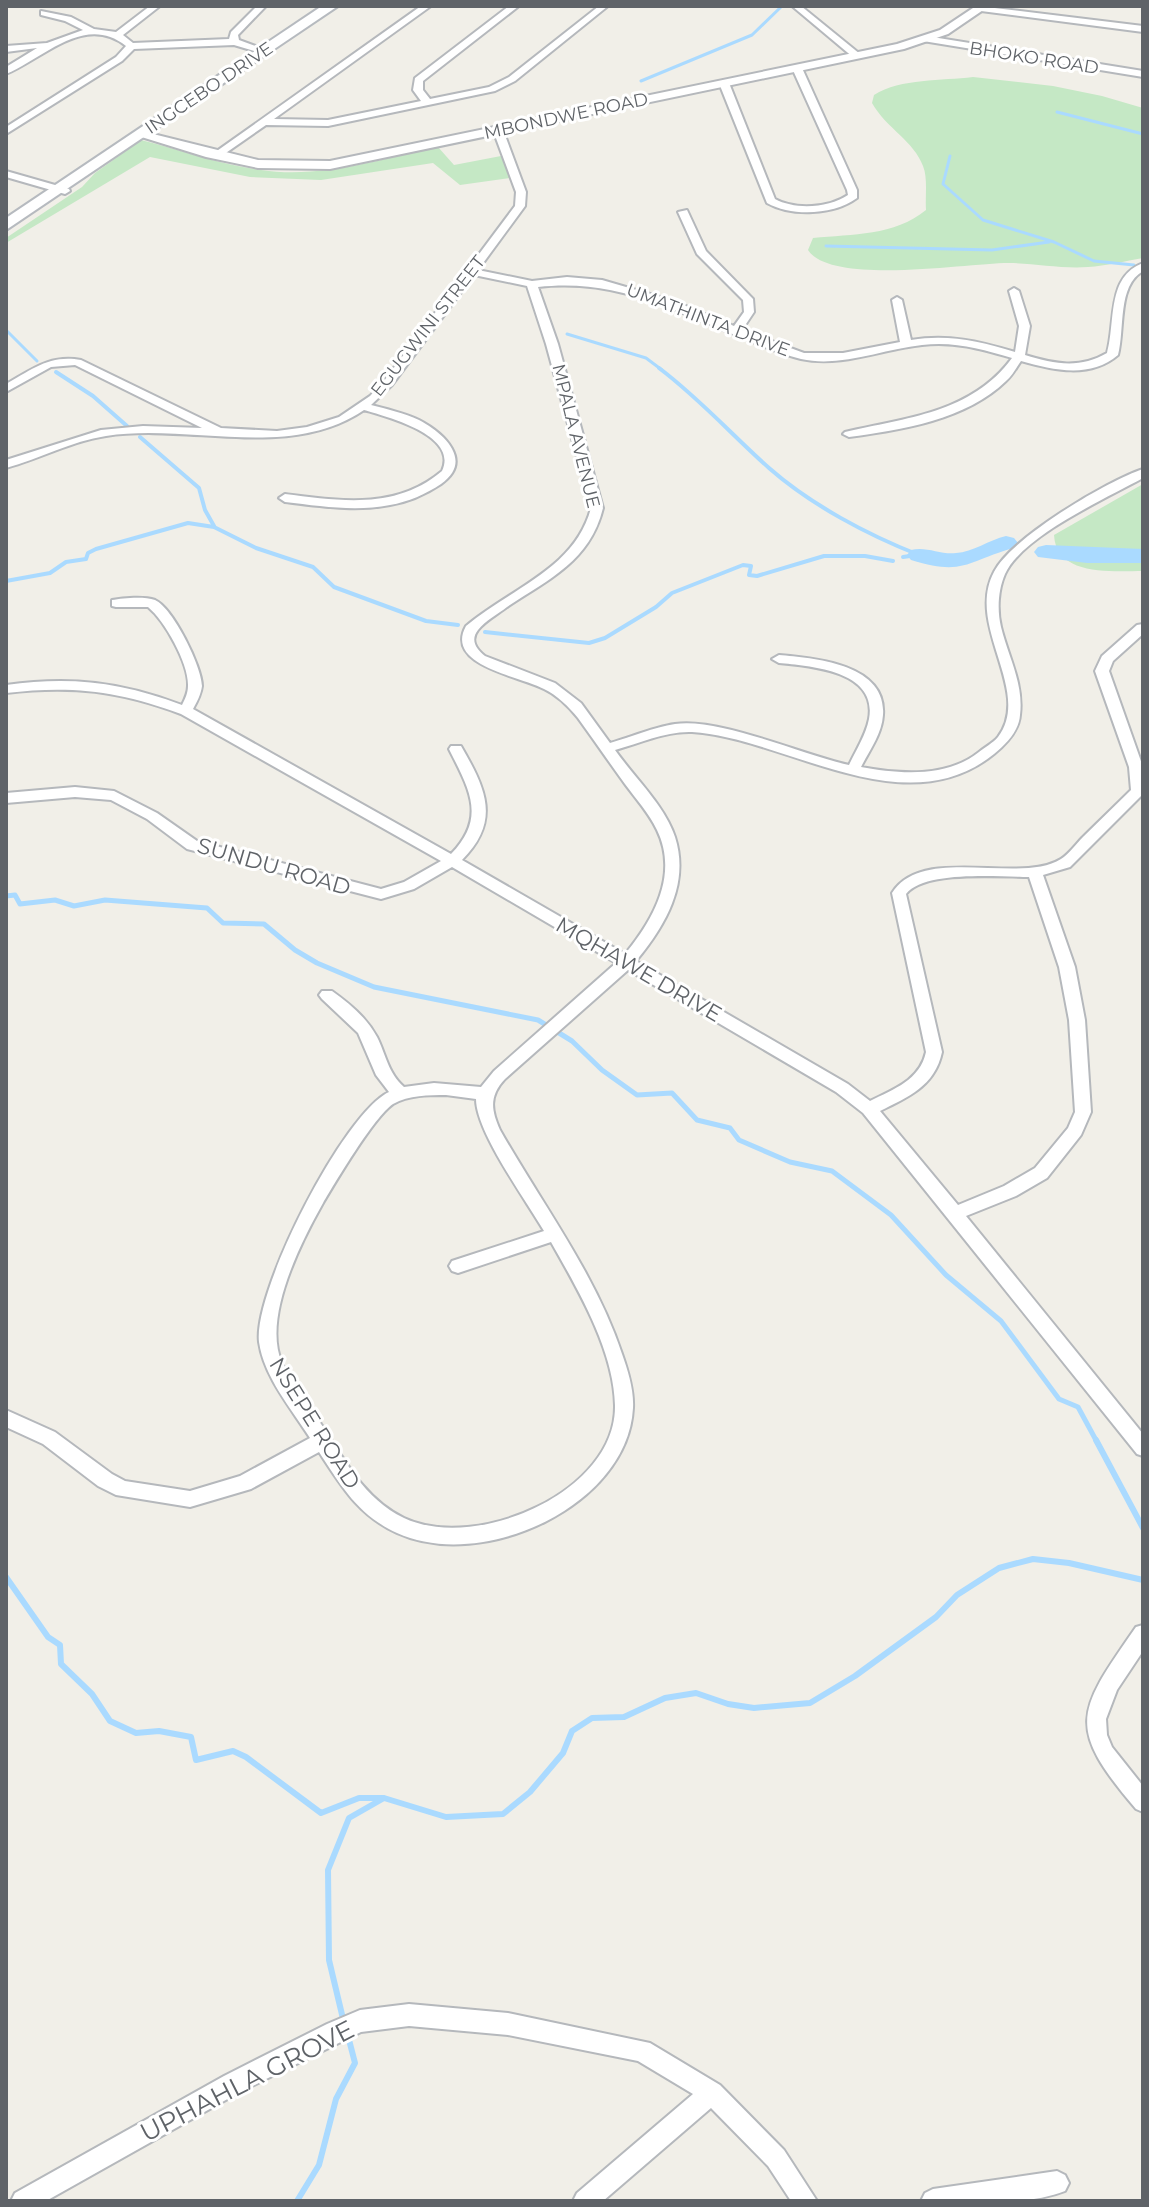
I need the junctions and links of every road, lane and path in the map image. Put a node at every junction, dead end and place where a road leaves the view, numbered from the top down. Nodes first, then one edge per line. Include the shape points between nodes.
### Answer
1 (145, 6) edge
2 (156, 6) edge
3 (262, 6) edge
4 (331, 6) edge
5 (427, 6) edge
6 (515, 6) edge
7 (604, 6) edge
8 (796, 6) edge
9 (982, 7) edge
10 (44, 13) dead end
11 (1143, 29) edge
12 (94, 32) junction
13 (113, 35) junction
14 (926, 39) junction
15 (234, 42) junction
16 (48, 44) junction
17 (131, 46) junction
18 (6, 49) edge
19 (264, 51) junction
20 (857, 56) junction
21 (797, 68) junction
22 (6, 71) edge
23 (1143, 74) edge
24 (724, 83) junction
25 (428, 103) junction
26 (265, 122) junction
27 (498, 130) junction
28 (6, 131) edge
29 (141, 135) junction
30 (217, 155) junction
31 (6, 174) edge
32 (62, 190) junction
33 (683, 212) dead end
34 (6, 225) edge
35 (6, 232) edge
36 (1143, 266) edge
37 (472, 272) junction
38 (532, 284) junction
39 (1014, 291) dead end
40 (897, 300) dead end
41 (736, 331) junction
42 (906, 344) junction
43 (1019, 356) junction
44 (6, 389) edge
45 (363, 406) junction
46 (223, 433) junction
47 (849, 434) dead end
48 (6, 464) edge
49 (1143, 473) edge
50 (285, 498) dead end
51 (116, 603) dead end
52 (1142, 628) edge
53 (779, 659) dead end
54 (6, 689) edge
55 (186, 711) junction
56 (608, 748) junction
57 (456, 749) dead end
58 (853, 770) junction
59 (6, 798) edge
60 (451, 860) junction
61 (1035, 872) junction
62 (625, 961) junction
63 (327, 995) dead end
64 (400, 1093) junction
65 (485, 1094) junction
66 (869, 1109) junction
67 (953, 1214) junction
68 (555, 1234) junction
69 (458, 1266) dead end
70 (6, 1418) edge
71 (322, 1441) junction
72 (1143, 1448) edge
73 (1143, 1634) edge
74 (1143, 1802) edge
75 (712, 2093) junction
76 (1057, 2183) dead end
77 (23, 2201) edge
78 (585, 2201) edge
79 (805, 2201) edge
80 (933, 2201) edge

1 - 13 street
2 - 13 street
3 - 15 street via 234,34
4 - 19 main road, INGCEBO DRIVE
5 - 26 street
6 - 25 street via 420,77 417,86
7 - 25 street via 504,84
8 - 20 street
9 - 11 street, BHOKO ROAD
9 - 14 street, MBONDWE ROAD
10 - 12 street
12 - 13 street
12 - 16 street
13 - 17 street
14 - 20 street, MBONDWE ROAD
14 - 23 street, BHOKO ROAD
15 - 17 street
15 - 19 street
16 - 18 street
16 - 22 street
17 - 28 street via 119,59
19 - 29 main road, INGCEBO DRIVE
20 - 21 street, MBONDWE ROAD
21 - 24 street, MBONDWE ROAD
21 - 24 street via 852,190 846,203 793,208 771,201
24 - 27 street, MBONDWE ROAD
25 - 26 street via 321,124
26 - 30 street
27 - 30 street, MBONDWE ROAD via 314,168 272,167
27 - 37 street, EGUGWINI STREET via 522,200
29 - 30 street, MBONDWE ROAD
29 - 32 main road, INGCEBO DRIVE
31 - 32 street
32 - 34 main road, INGCEBO DRIVE
32 - 35 main road, INGCEBO DRIVE
33 - 41 street via 701,252 748,299 749,312
36 - 43 street, UMATHINTA DRIVE via 1124,281 1115,349 1108,359 1071,368
37 - 38 street
37 - 45 street, EGUGWINI STREET via 388,383
38 - 41 street, UMATHINTA DRIVE via 571,279 609,283
38 - 56 street, MPALA AVENUE via 596,517 588,535 561,565 477,623 467,642 480,659 568,698
39 - 43 street via 1026,322
40 - 42 street
41 - 42 street, UMATHINTA DRIVE via 811,357
42 - 43 street, UMATHINTA DRIVE via 954,340
43 - 47 street via 981,395 949,413
44 - 46 street via 41,366 77,362
45 - 46 street, EGUGWINI STREET via 308,430
45 - 50 street via 424,428 451,456 450,472 412,495 387,502
46 - 48 street, EGUGWINI STREET via 101,433
49 - 58 street via 1033,537 1000,571 991,616 1016,697 1016,711 1003,740 969,765 927,776
51 - 55 street via 151,603 166,618 195,678
52 - 61 street via 1107,659 1102,671 1136,767 1138,791 1065,863
53 - 58 street via 835,667 869,691 877,711 875,723
54 - 55 street, MQHAWE DRIVE via 68,682 98,685
55 - 60 street, MQHAWE DRIVE
56 - 58 street via 676,728 694,728
56 - 62 street, MPALA AVENUE via 660,822 672,855 670,896 662,919
57 - 60 street, SUNDU ROAD via 480,819 474,836
59 - 60 street, SUNDU ROAD via 75,792 114,796 192,845 381,894 408,888
60 - 62 street, MQHAWE DRIVE
61 - 66 street via 929,875 901,885 933,1064 916,1084
61 - 67 street via 1067,967 1077,1020 1083,1112 1075,1131 1041,1173
62 - 65 street
62 - 66 street, MQHAWE DRIVE
63 - 64 street via 362,1027 381,1074
64 - 65 street via 420,1088
64 - 71 street, NSEPE ROAD via 375,1112 300,1229 268,1324 274,1366
65 - 68 street, NSEPE ROAD via 494,1129
66 - 67 street, MQHAWE DRIVE
67 - 72 street, MQHAWE DRIVE
68 - 69 street
68 - 71 street, NSEPE ROAD via 610,1340 622,1378 623,1428 590,1485 522,1524 482,1533 407,1529 372,1509
70 - 71 street via 49,1438 123,1489 190,1499 244,1483
73 - 74 street via 1099,1698 1094,1721 1100,1747
75 - 77 street, UPHAHLA GROVE via 642,2051 580,2037 409,2015 360,2021 232,2084
75 - 78 street
75 - 79 street, UPHAHLA GROVE via 776,2158
76 - 80 street

